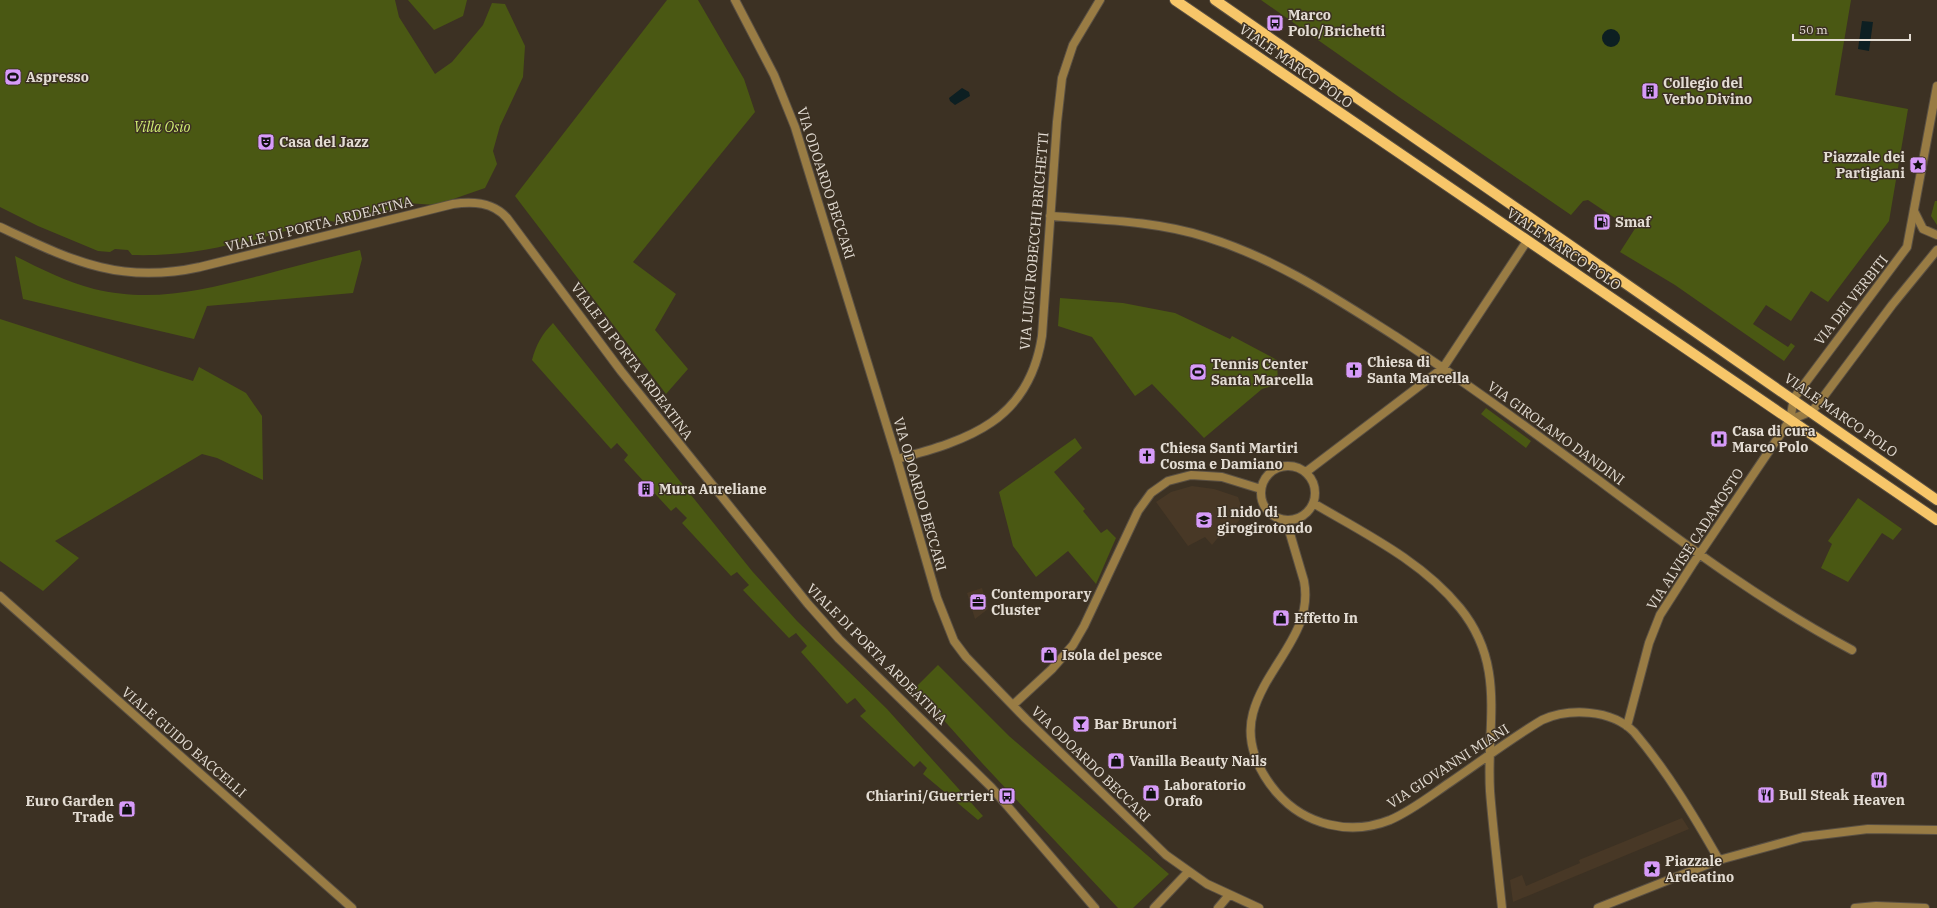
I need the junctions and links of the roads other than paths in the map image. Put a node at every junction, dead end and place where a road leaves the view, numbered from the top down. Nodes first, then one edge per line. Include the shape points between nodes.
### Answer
1 (735, 0) edge
2 (1100, 0) edge
3 (1175, 0) edge
4 (1215, 0) edge
5 (1937, 86) edge
6 (1914, 211) junction
7 (1050, 216) junction
8 (0, 227) edge
9 (1937, 235) edge
10 (1527, 241) junction
11 (1937, 250) edge
12 (1444, 368) junction
13 (1794, 398) junction
14 (1812, 411) junction
15 (1790, 420) junction
16 (897, 459) junction
17 (1306, 472) junction
18 (1261, 489) junction
19 (1937, 500) edge
20 (1313, 503) junction
21 (1286, 520) junction
22 (1937, 520) edge
23 (1698, 555) junction
24 (0, 596) edge
25 (1852, 650) dead end
26 (1013, 705) junction
27 (1626, 726) junction
28 (1490, 755) junction
29 (1937, 830) edge
30 (1719, 860) junction
31 (1188, 872) junction
32 (1229, 895) junction
33 (1607, 906) edge
34 (352, 908) edge
35 (1095, 908) edge
36 (1154, 908) edge
37 (1218, 908) edge
38 (1259, 908) edge
39 (1502, 908) edge
40 (1598, 908) edge
41 (1855, 908) edge
42 (1925, 908) edge

1 - 16 street, VIA ODOARDO BECCARI via 774,75 796,127
2 - 7 street, VIA LUIGI ROBECCHI BRICHETTI via 1071,49 1062,78
3 - 10 main road, VIALE MARCO POLO
4 - 13 main road, VIALE MARCO POLO
5 - 6 street
6 - 9 street via 1923,229
6 - 13 street, VIA DEI VERBITI via 1905,252
7 - 12 street, VIA GIROLAMO DANDINI via 1163,226 1237,247 1319,288
7 - 16 street, VIA LUIGI ROBECCHI BRICHETTI via 1042,336 1038,358 1028,382 1006,410 975,434
8 - 35 street, VIALE DI PORTA ARDEATINA via 64,256 98,267 125,272 158,273 208,265 453,204 479,203 499,210 635,389 808,604 839,638 991,786
10 - 12 street
10 - 15 main road, VIALE MARCO POLO
11 - 14 street
12 - 17 street
12 - 23 street, VIA GIROLAMO DANDINI
13 - 14 main road, VIALE MARCO POLO
13 - 15 street
14 - 15 street
14 - 19 main road, VIALE MARCO POLO
15 - 22 main road, VIALE MARCO POLO
15 - 23 street, VIA ALVISE CADAMOSTO
16 - 26 street, VIA ODOARDO BECCARI via 937,598 951,635 966,657
17 - 18 street via 1291,465 1274,469 1263,481
17 - 20 street via 1314,486
18 - 21 street via 1264,506 1278,518
18 - 26 street via 1222,477 1199,474 1168,481 1151,493 1138,511 1073,646
20 - 21 street via 1303,516
20 - 28 street via 1416,567 1440,587 1464,613 1482,645 1490,673
21 - 28 street, VIA GIOVANNI MIANI via 1306,590 1305,611 1297,632 1258,696 1250,730 1255,756 1274,789 1291,808 1313,820 1337,827 1361,827 1383,822 1403,813
23 - 25 street, VIA GIROLAMO DANDINI via 1811,628
23 - 27 street, VIA ALVISE CADAMOSTO via 1655,626
24 - 34 street, VIALE GUIDO BACCELLI
26 - 31 street, VIA ODOARDO BECCARI via 1159,848
27 - 28 street, VIA GIOVANNI MIANI via 1597,715 1574,712 1560,714 1535,724
27 - 30 street, VIA GIOVANNI MIANI via 1640,740 1674,787
28 - 39 street via 1490,790
29 - 30 street via 1875,829 1831,833 1765,846
30 - 33 street
31 - 32 street, VIA ODOARDO BECCARI
31 - 36 street
32 - 37 street
32 - 38 street, VIA ODOARDO BECCARI
33 - 40 street
41 - 42 street

